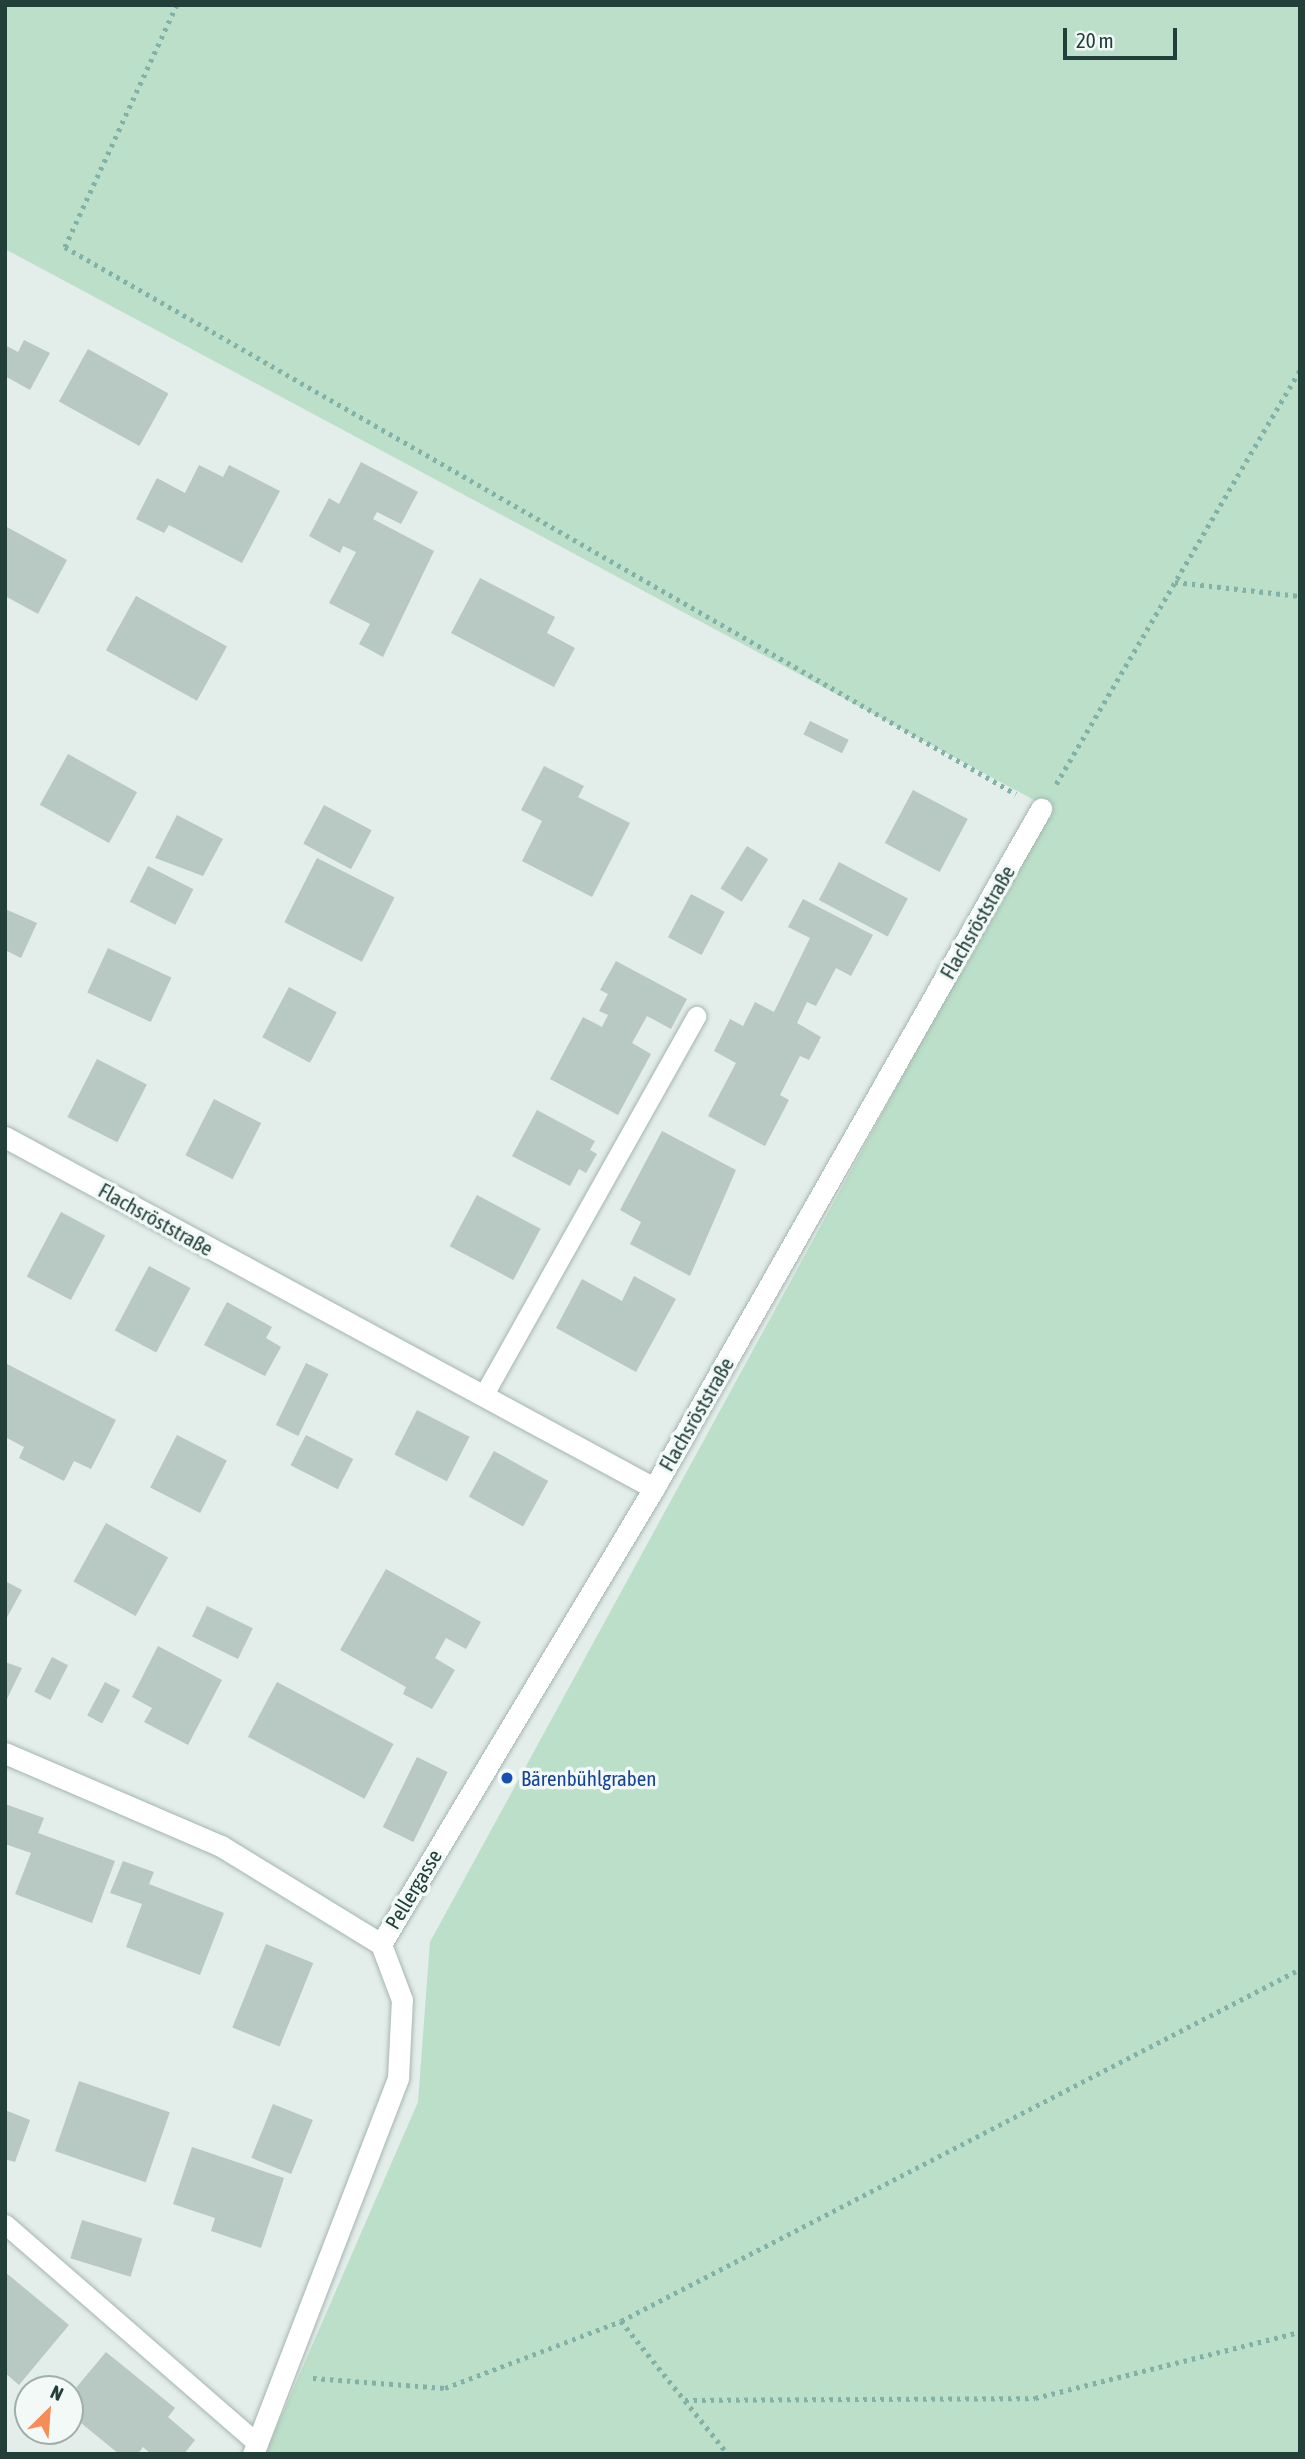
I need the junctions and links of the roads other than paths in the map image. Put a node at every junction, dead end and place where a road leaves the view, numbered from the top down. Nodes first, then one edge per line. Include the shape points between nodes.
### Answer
1 (1041, 809) road end
2 (696, 1016) dead end
3 (5, 1137) edge
4 (483, 1396) junction
5 (654, 1488) junction
6 (5, 1754) edge
7 (381, 1944) junction
8 (5, 2224) edge
9 (256, 2449) edge

1 - 5 street, Flachsröststraße
2 - 4 lane
3 - 4 street, Flachsröststraße
4 - 5 street, Flachsröststraße
5 - 7 street, Pellergasse
6 - 7 street via 221,1846
7 - 9 street, Pellergasse via 402,2000 398,2078
8 - 9 lane, Pellergasse

